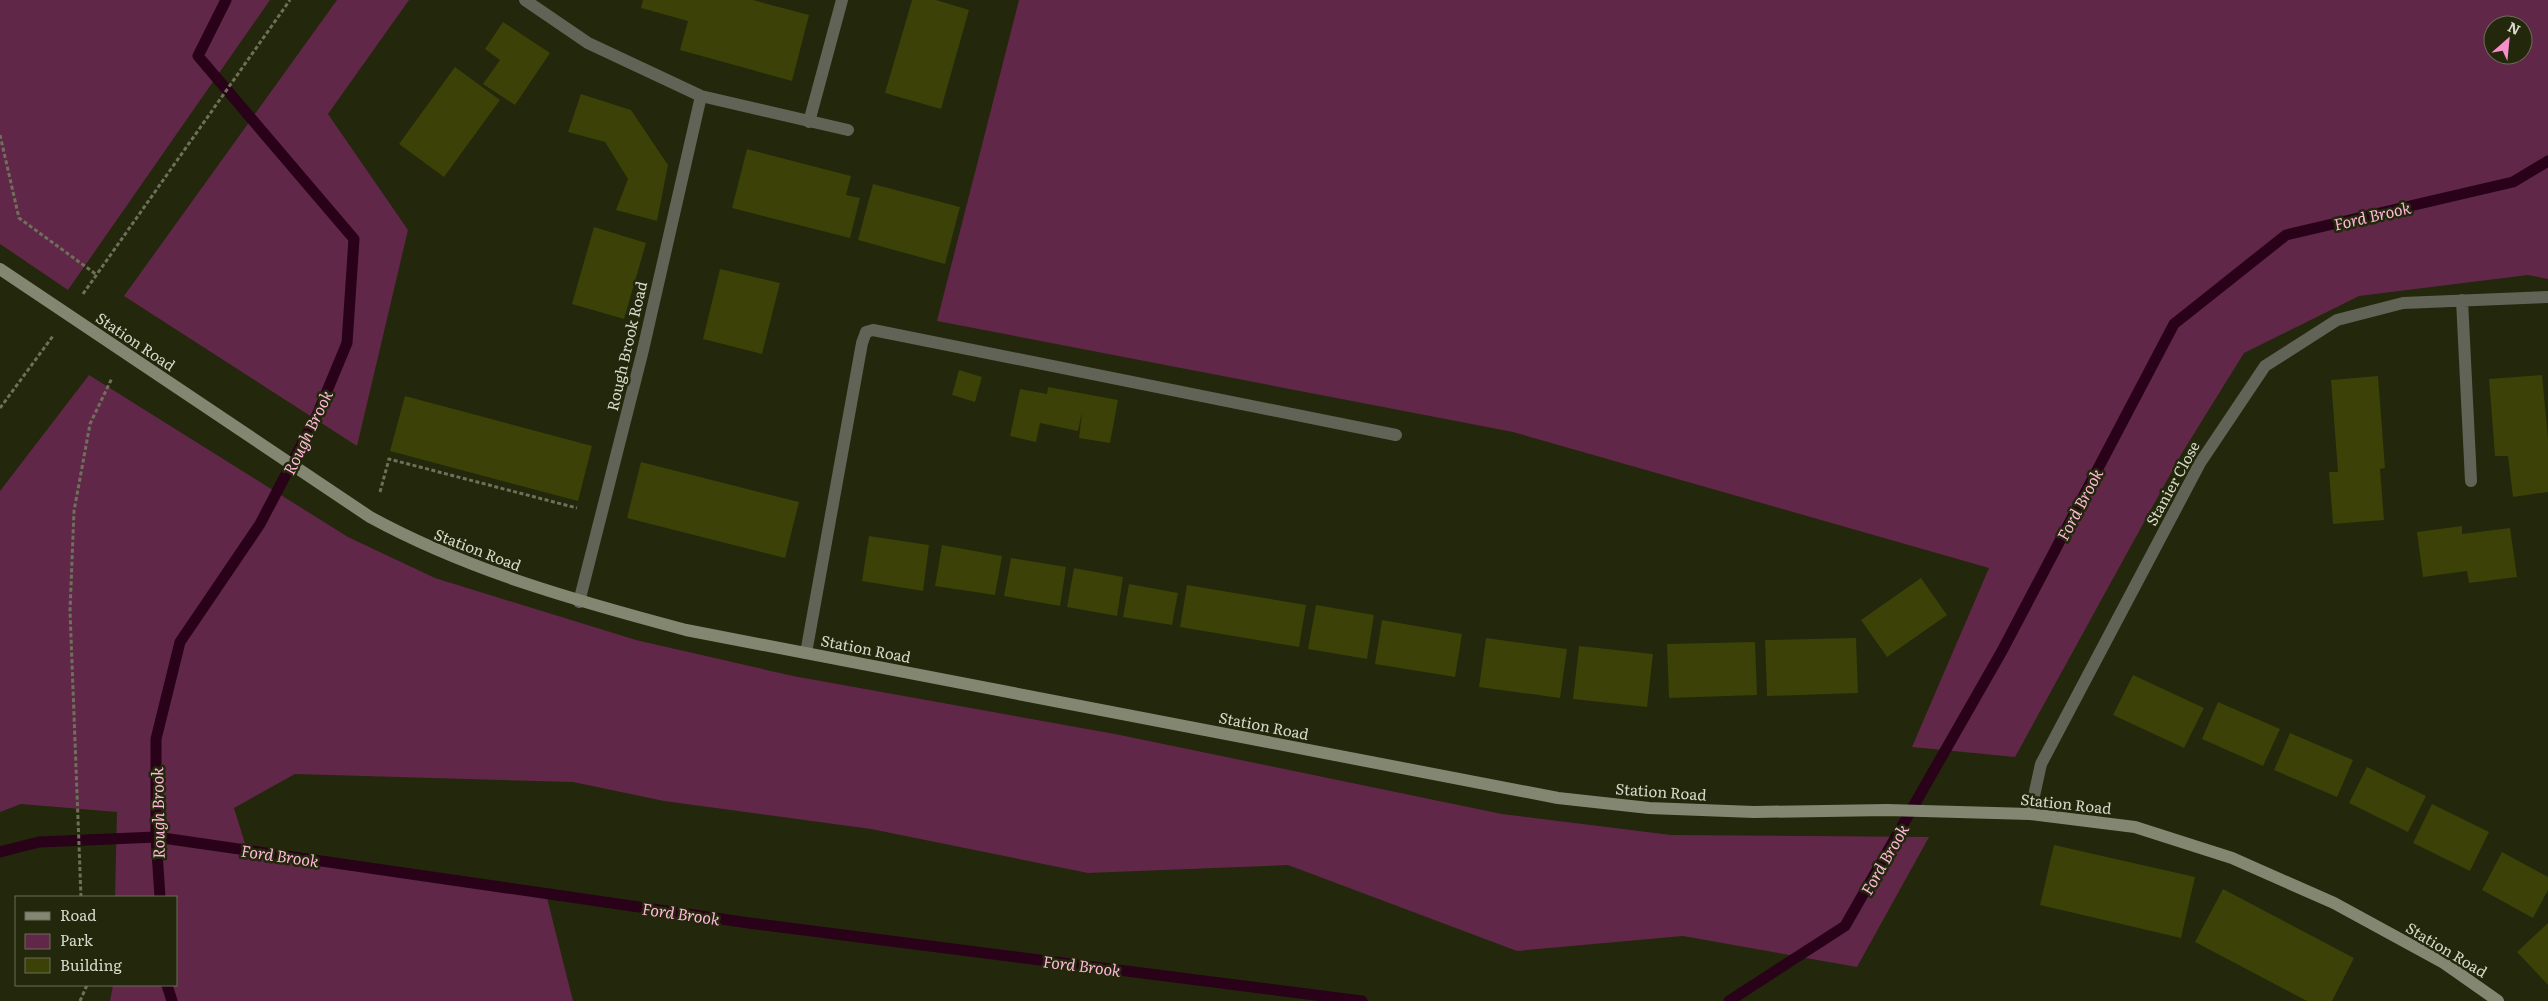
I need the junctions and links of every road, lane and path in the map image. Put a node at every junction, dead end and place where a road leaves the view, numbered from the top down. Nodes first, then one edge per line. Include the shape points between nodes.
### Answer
1 (290, 0) edge
2 (525, 0) edge
3 (842, 0) edge
4 (701, 96) junction
5 (809, 122) junction
6 (848, 130) dead end
7 (0, 136) edge
8 (0, 269) edge
9 (2548, 297) edge
10 (2462, 300) junction
11 (60, 342) dead end
12 (105, 374) dead end
13 (0, 408) edge
14 (1396, 435) dead end
15 (2471, 481) dead end
16 (381, 489) dead end
17 (572, 507) dead end
18 (579, 602) junction
19 (806, 653) junction
20 (2030, 814) junction
21 (81, 896) edge
22 (87, 986) edge
23 (80, 1001) edge
24 (2498, 1001) edge

1 - 7 path via 97,276 19,218
2 - 4 street via 588,43
3 - 5 street
4 - 5 street
4 - 18 street, Rough Brook Road via 643,350
5 - 6 street
8 - 18 street, Station Road via 370,518 415,542 495,574
9 - 10 street, Stanier Close
10 - 15 street
10 - 20 street, Stanier Close via 2403,303 2336,320 2265,366 2200,463 2045,755
11 - 13 path via 52,337
12 - 21 path via 113,379 90,424 74,511 70,611
14 - 19 street via 873,330 866,332
16 - 17 path via 389,459
18 - 19 street, Station Road via 686,630
19 - 20 street, Station Road via 1558,798 1649,808 1754,812 1886,810
20 - 24 street, Station Road via 2135,826 2232,858 2334,903 2444,963
22 - 23 path

